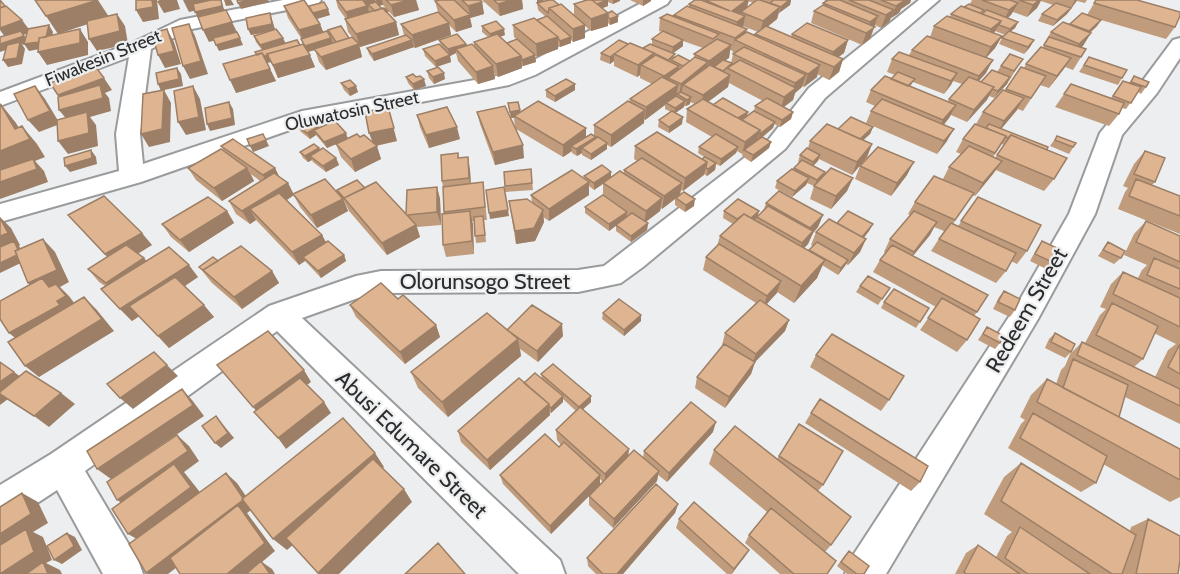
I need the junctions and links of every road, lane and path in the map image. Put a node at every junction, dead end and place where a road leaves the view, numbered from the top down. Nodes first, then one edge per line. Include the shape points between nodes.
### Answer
1 (312, 0) edge
2 (661, 0) edge
3 (930, 0) edge
4 (1180, 44) edge
5 (141, 46) junction
6 (0, 99) edge
7 (132, 176) junction
8 (0, 213) edge
9 (279, 314) junction
10 (63, 466) junction
11 (0, 506) edge
12 (124, 574) edge
13 (546, 574) edge
14 (864, 574) edge

1 - 5 street, Fiwakesin Street via 187,24
2 - 7 street, Oluwatosin Street via 502,81 302,118
3 - 9 street, Olorunsogo Street via 818,93 777,144 611,275 578,281 381,282
4 - 14 street, Redeem Street via 1111,133 1082,214 1028,311
5 - 6 street, Fiwakesin Street
5 - 7 street via 128,134
7 - 8 street, Oluwatosin Street
9 - 10 street, Olorunsogo Street
9 - 13 street, Abusi Edumare Street
10 - 11 street, Olorunsogo Street
10 - 12 street

